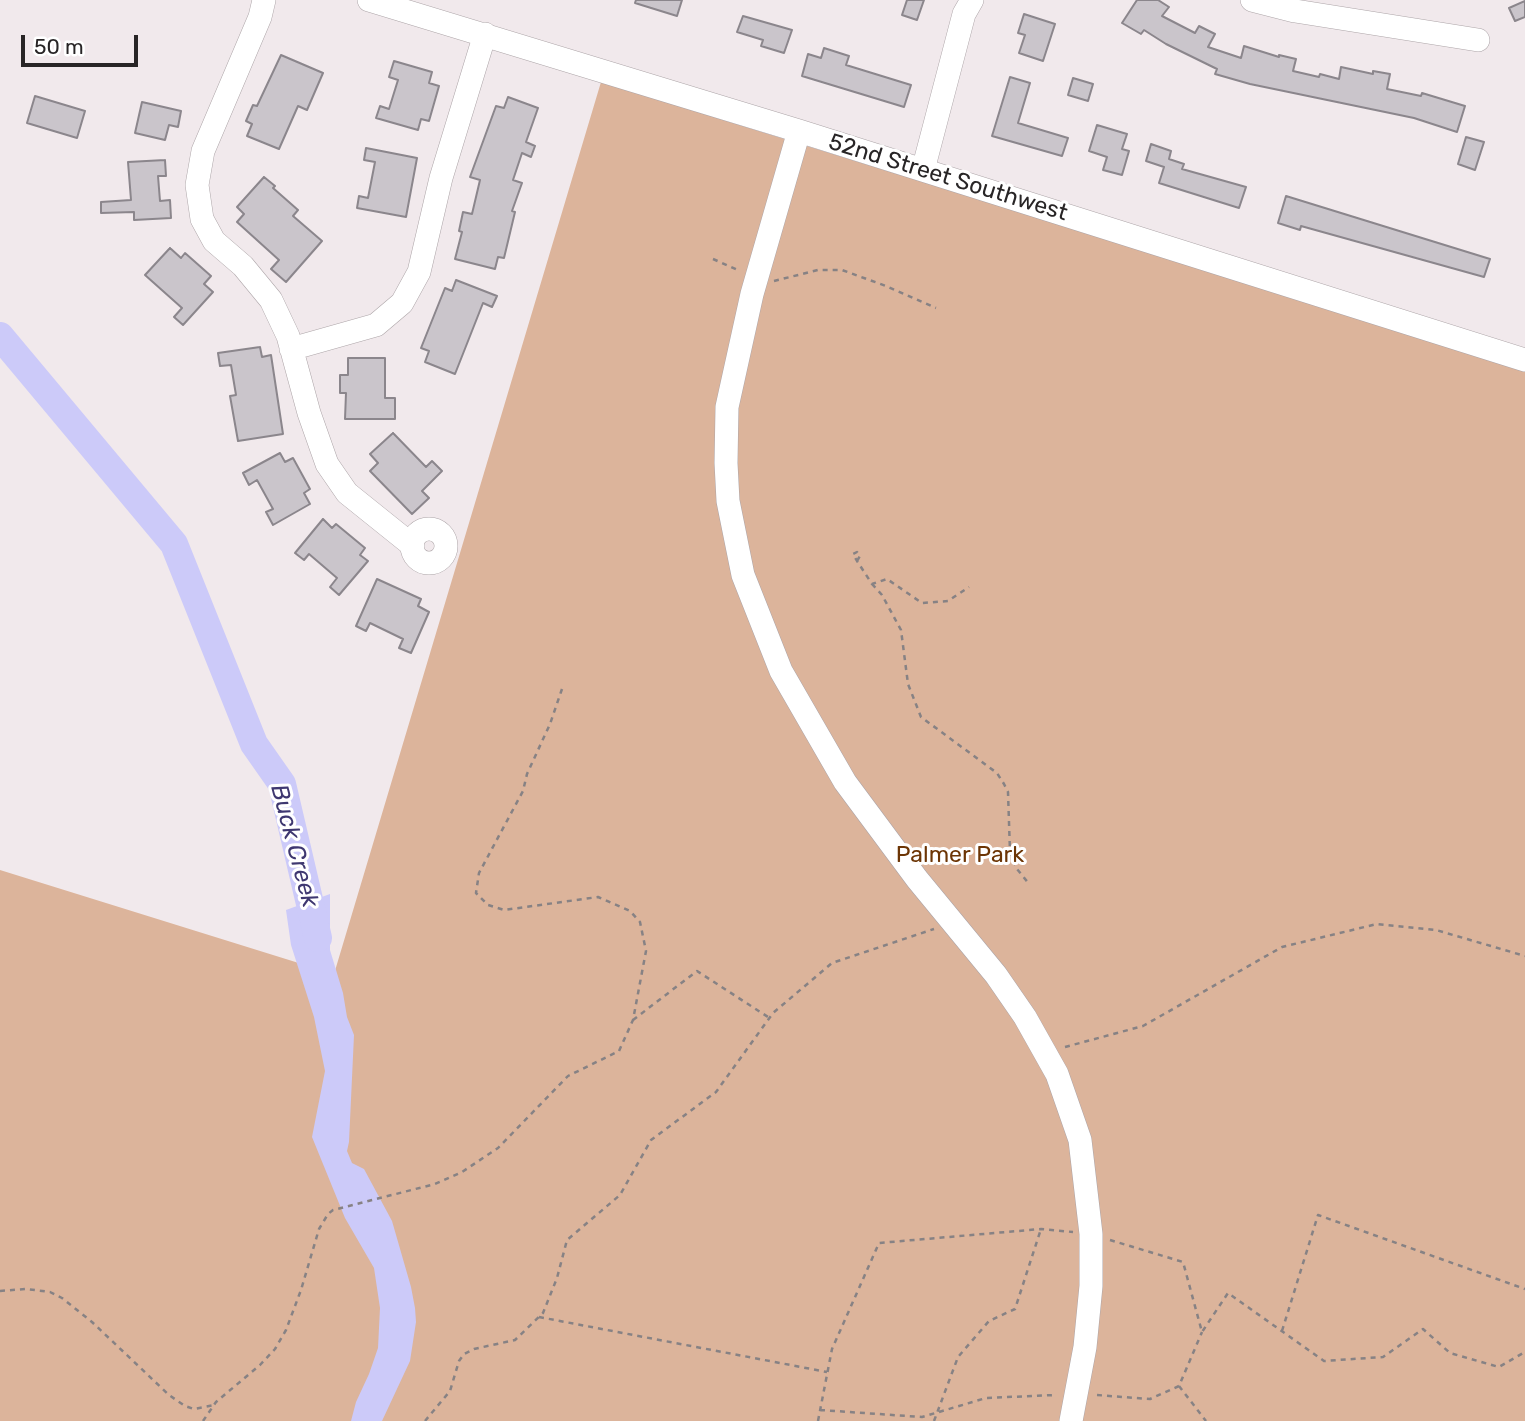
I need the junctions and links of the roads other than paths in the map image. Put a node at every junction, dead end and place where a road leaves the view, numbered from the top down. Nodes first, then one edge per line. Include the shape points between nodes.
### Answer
1 (264, 0) edge
2 (369, 0) edge
3 (972, 0) edge
4 (1252, 0) edge
5 (485, 34) junction
6 (1478, 40) dead end
7 (799, 131) junction
8 (923, 170) junction
9 (291, 349) junction
10 (1525, 359) edge
11 (413, 546) dead end
12 (1071, 1421) edge

1 - 9 street via 203,151 197,185 202,219 214,241 271,300
2 - 5 street, 52nd Street Southwest
3 - 8 street via 964,15
4 - 6 street
5 - 7 street, 52nd Street Southwest
5 - 9 street via 441,178 419,272 402,303 376,325
7 - 8 street, 52nd Street Southwest
7 - 12 street via 757,278 727,407 728,501 743,575 781,671 845,782 1025,1017 1057,1074 1080,1140 1091,1234 1089,1310
8 - 10 street, 52nd Street Southwest
9 - 11 street via 327,464 347,493

